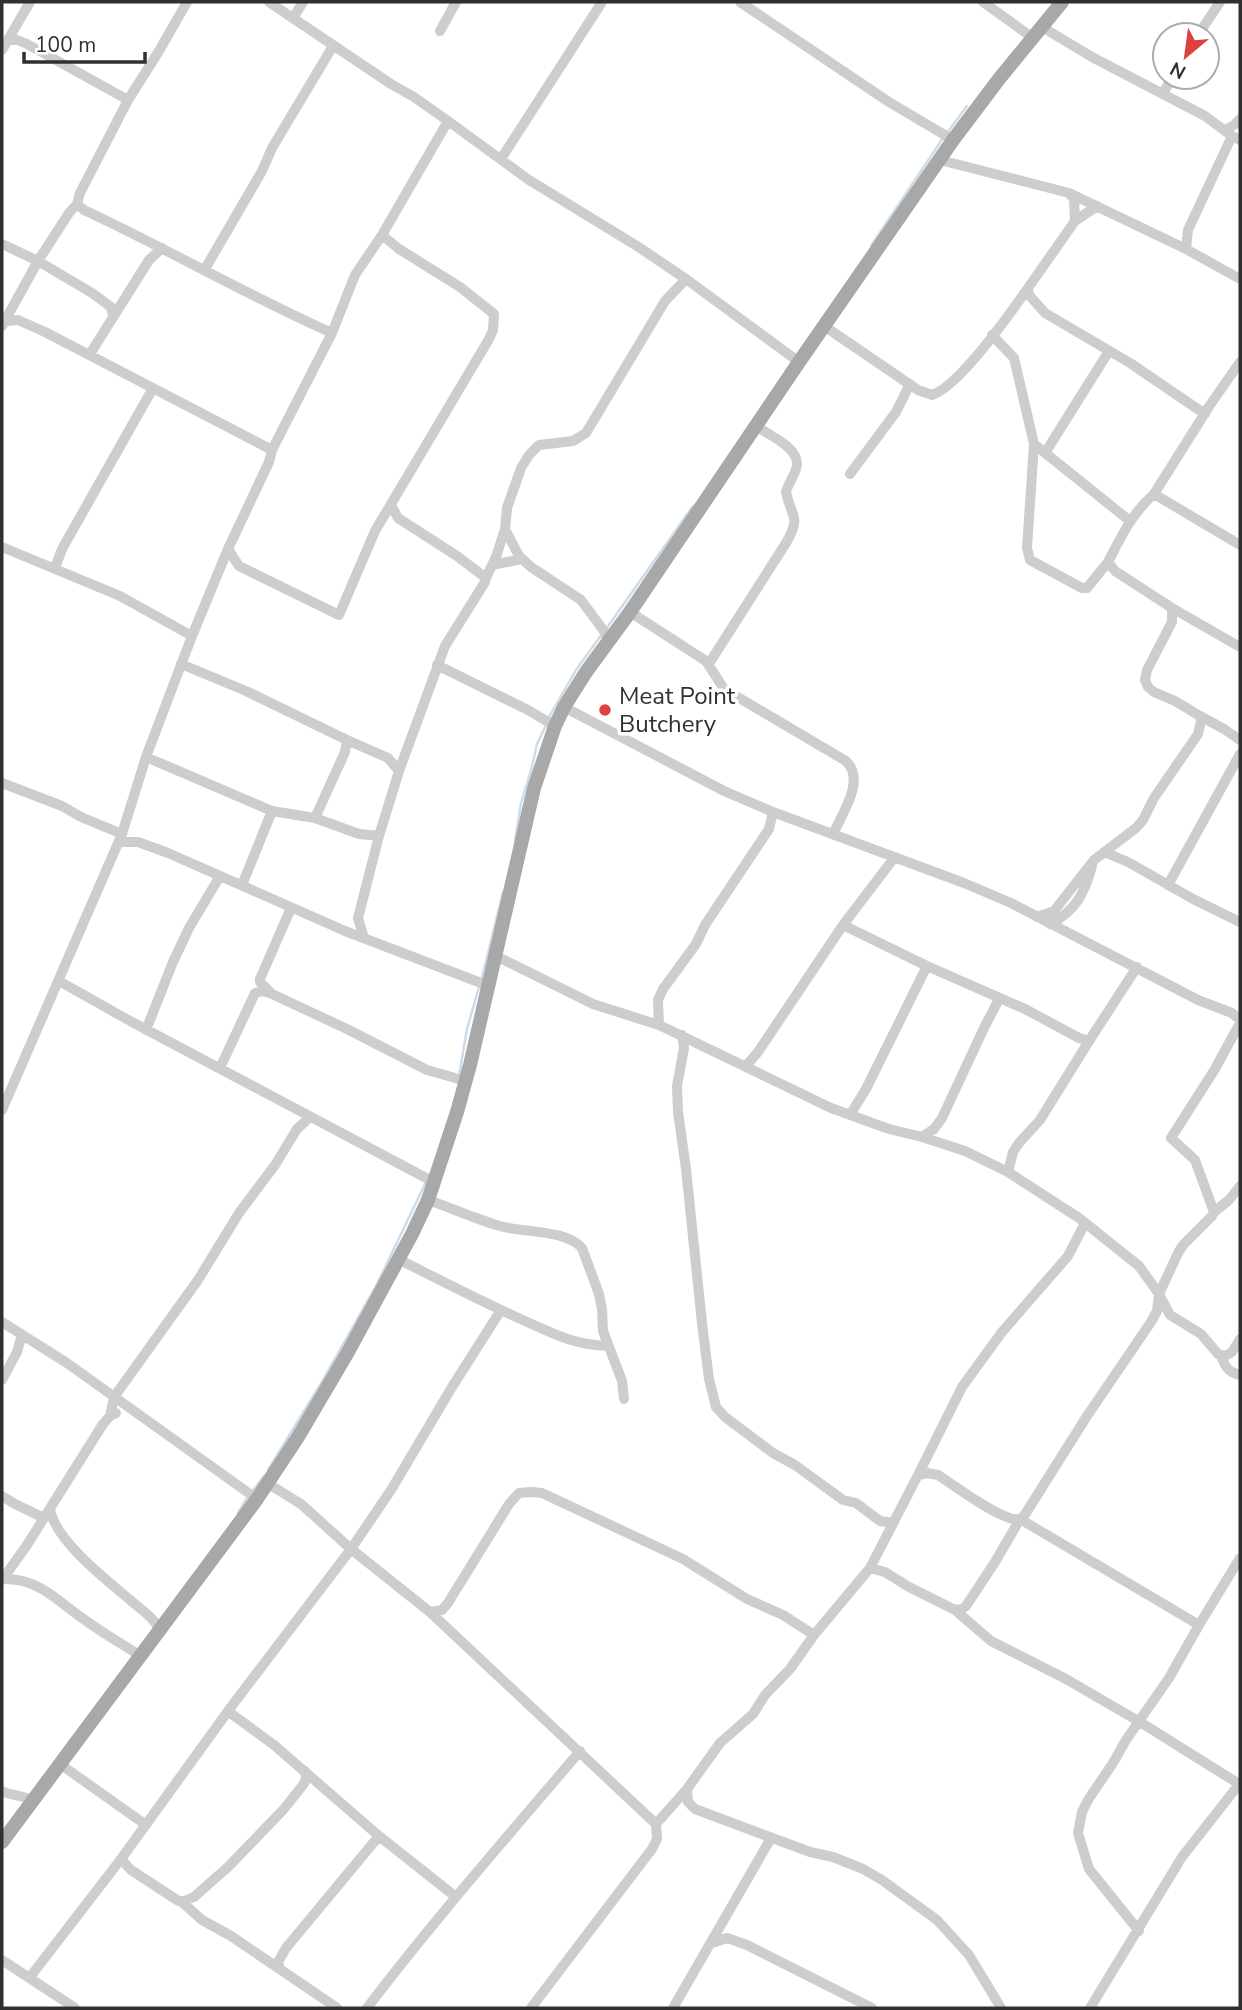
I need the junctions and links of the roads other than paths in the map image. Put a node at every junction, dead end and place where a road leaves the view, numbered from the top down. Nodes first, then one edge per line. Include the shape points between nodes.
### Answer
1 (30, 2) edge
2 (187, 2) edge
3 (269, 2) edge
4 (303, 2) edge
5 (456, 2) edge
6 (602, 2) edge
7 (740, 2) edge
8 (983, 2) edge
9 (1062, 2) edge
10 (1220, 2) edge
11 (293, 18) junction
12 (1207, 21) edge
13 (440, 31) dead end
14 (1037, 32) junction
15 (4, 46) edge
16 (333, 46) junction
17 (1163, 93) joint
18 (128, 100) junction
19 (1240, 119) edge
20 (448, 121) junction
21 (1233, 135) edge
22 (953, 140) junction
23 (500, 159) junction
24 (940, 160) junction
25 (1069, 193) junction
26 (77, 204) junction
27 (1097, 206) junction
28 (1075, 221) junction
29 (1188, 230) junction
30 (382, 234) junction
31 (1167, 240) junction
32 (2, 244) edge
33 (162, 248) junction
34 (1186, 249) junction
35 (38, 261) junction
36 (205, 269) junction
37 (687, 279) junction
38 (1240, 279) edge
39 (1028, 288) junction
40 (11, 309) junction
41 (113, 315) junction
42 (18, 320) junction
43 (3, 323) edge
44 (824, 326) junction
45 (332, 333) junction
46 (992, 335) junction
47 (1109, 351) junction
48 (90, 354) junction
49 (799, 362) junction
50 (1240, 362) edge
51 (910, 384) junction
52 (153, 388) junction
53 (1205, 414) junction
54 (756, 426) junction
55 (1034, 444) junction
56 (272, 450) junction
57 (1045, 453) junction
58 (850, 474) dead end
59 (1154, 494) junction
60 (391, 505) junction
61 (1129, 521) junction
62 (505, 529) junction
63 (1240, 545) edge
64 (2, 547) edge
65 (229, 549) junction
66 (522, 559) junction
67 (1108, 562) junction
68 (492, 565) junction
69 (55, 568) junction
70 (486, 578) junction
71 (1172, 608) junction
72 (630, 612) junction
73 (192, 636) junction
74 (608, 641) junction
75 (1240, 647) edge
76 (710, 662) dead end
77 (181, 664) junction
78 (438, 665) junction
79 (564, 706) junction
80 (1200, 716) junction
81 (555, 726) junction
82 (346, 740) junction
83 (1240, 740) edge
84 (1240, 754) edge
85 (146, 757) junction
86 (399, 771) junction
87 (2, 783) edge
88 (272, 811) junction
89 (773, 812) junction
90 (315, 818) junction
91 (833, 834) junction
92 (379, 836) junction
93 (120, 838) junction
94 (1104, 852) junction
95 (894, 858) junction
96 (1094, 860) junction
97 (220, 876) junction
98 (242, 885) junction
99 (1168, 885) junction
100 (291, 908) junction
101 (1037, 917) junction
102 (358, 918) junction
103 (1240, 922) edge
104 (1050, 924) junction
105 (843, 925) junction
106 (345, 931) junction
107 (364, 938) junction
108 (496, 956) junction
109 (927, 966) junction
110 (1137, 967) junction
111 (59, 981) junction
112 (489, 986) junction
113 (258, 987) junction
114 (999, 999) junction
115 (1240, 1021) edge
116 (659, 1025) junction
117 (146, 1030) junction
118 (682, 1035) junction
119 (1089, 1041) junction
120 (746, 1066) junction
121 (220, 1068) junction
122 (466, 1081) junction
123 (2, 1107) edge
124 (850, 1115) junction
125 (310, 1117) junction
126 (922, 1137) junction
127 (1008, 1172) junction
128 (434, 1184) junction
129 (1240, 1186) edge
130 (428, 1200) junction
131 (1229, 1200) junction
132 (1240, 1206) edge
133 (1214, 1212) junction
134 (1085, 1223) junction
135 (398, 1259) junction
136 (1159, 1294) junction
137 (501, 1310) junction
138 (1170, 1315) junction
139 (2, 1322) edge
140 (1151, 1322) junction
141 (22, 1335) junction
142 (1240, 1339) edge
143 (607, 1346) junction
144 (1221, 1355) junction
145 (1240, 1375) edge
146 (2, 1380) edge
147 (114, 1397) junction
148 (624, 1399) dead end
149 (132, 1409) junction
150 (110, 1416) junction
151 (918, 1475) junction
152 (267, 1483) junction
153 (2, 1496) edge
154 (257, 1499) junction
155 (47, 1513) junction
156 (1020, 1519) junction
157 (880, 1521) junction
158 (893, 1522) junction
159 (885, 1538) junction
160 (351, 1549) junction
161 (18, 1558) junction
162 (1240, 1558) edge
163 (870, 1568) junction
164 (2, 1580) edge
165 (28, 1581) junction
166 (955, 1610) junction
167 (430, 1612) junction
168 (1199, 1625) junction
169 (159, 1630) junction
170 (814, 1635) junction
171 (139, 1660) junction
172 (229, 1712) junction
173 (1140, 1722) junction
174 (580, 1751) junction
175 (60, 1764) junction
176 (305, 1772) junction
177 (1240, 1784) edge
178 (687, 1789) junction
179 (2, 1791) edge
180 (33, 1801) junction
181 (656, 1824) junction
182 (146, 1825) junction
183 (379, 1836) junction
184 (771, 1838) junction
185 (2, 1842) edge
186 (121, 1859) junction
187 (456, 1897) junction
188 (181, 1902) junction
189 (1139, 1931) junction
190 (712, 1943) junction
191 (2, 1960) edge
192 (280, 1969) junction
193 (30, 1977) junction
194 (75, 2008) edge
195 (337, 2008) edge
196 (367, 2008) edge
197 (531, 2008) edge
198 (673, 2008) edge
199 (872, 2008) edge
200 (1001, 2008) edge
201 (1090, 2008) edge

1 - 15 street
2 - 18 street
3 - 11 street
4 - 11 street
5 - 13 street
6 - 23 street
7 - 22 street
8 - 14 street
9 - 14 main road
10 - 12 street
11 - 16 street
14 - 17 street
14 - 22 main road
15 - 18 street via 15,39 27,44
16 - 20 street
16 - 36 street
17 - 21 street
18 - 26 street
19 - 21 street
20 - 23 street
20 - 30 street
21 - 29 street
22 - 24 main road
23 - 37 street
24 - 25 street
24 - 44 main road
25 - 27 street
25 - 28 street via 1074,199
26 - 33 street
26 - 35 street
27 - 28 street
27 - 31 street
28 - 39 street
29 - 31 street
29 - 34 street
30 - 45 street via 355,275
30 - 60 street via 494,314 489,339
31 - 34 street
32 - 35 street
33 - 36 street
33 - 41 street
34 - 38 street
35 - 40 street
35 - 41 street via 105,302
36 - 45 street
37 - 49 street
37 - 62 street via 665,301 586,433 573,441 539,445 529,456 507,508
39 - 46 street
39 - 47 street via 1045,313
40 - 42 street
40 - 43 street
41 - 48 street
42 - 43 street
42 - 48 street
44 - 49 main road
44 - 51 street
45 - 56 street
46 - 51 street via 940,392 924,393
46 - 55 street via 1014,358
47 - 53 street
47 - 57 street
48 - 52 street
49 - 54 main road
50 - 53 street
51 - 58 street via 896,412
52 - 56 street
52 - 69 street
53 - 59 street
54 - 72 main road
54 - 76 street via 795,455 797,466 786,492 795,527
55 - 57 street
55 - 67 street via 1030,560 1087,588
56 - 65 street
57 - 61 street
59 - 61 street
59 - 63 street
60 - 65 street via 339,615 239,566
60 - 70 street via 398,518
61 - 67 street
62 - 66 street
62 - 68 street
64 - 69 street
65 - 73 street
66 - 68 street
66 - 74 street via 581,600
67 - 71 street
68 - 70 street
69 - 73 street via 120,596
70 - 78 street
71 - 75 street
71 - 80 street via 1172,622 1145,680 1154,692
72 - 74 main road
72 - 91 street via 704,659 723,689 852,766 853,789
73 - 77 street
74 - 79 main road
77 - 82 street
77 - 85 street
78 - 81 street
78 - 86 street
79 - 81 main road
79 - 89 street
80 - 83 street
80 - 94 street via 1198,734 1143,820
81 - 108 main road via 534,788
82 - 86 street via 388,758
82 - 90 street via 345,752
84 - 99 street
85 - 88 street
85 - 93 street
86 - 92 street
87 - 93 street via 62,806
88 - 90 street
88 - 98 street
89 - 91 street
89 - 116 street via 769,829 657,1000
90 - 92 street
91 - 95 street
92 - 102 street
93 - 97 street
93 - 111 street
94 - 96 street
94 - 99 street
95 - 101 street via 964,883
95 - 105 street
96 - 101 street via 1054,911
96 - 104 street via 1074,907
97 - 98 street
97 - 117 street via 189,928
98 - 100 street
99 - 103 street
100 - 106 street
100 - 113 street
101 - 104 street
102 - 106 street
102 - 107 street
104 - 110 street
105 - 109 street
105 - 120 street
106 - 107 street
107 - 112 street
108 - 112 main road
108 - 116 street via 593,1003
109 - 114 street
109 - 124 street
110 - 115 street
110 - 119 street
111 - 117 street
111 - 123 street
112 - 122 main road
113 - 121 street
113 - 122 street via 427,1070
114 - 119 street
114 - 126 street via 942,1118
115 - 133 street via 1171,1138 1195,1160
116 - 118 street
117 - 121 street
118 - 120 street
118 - 157 street via 677,1105 716,1406 725,1418 773,1453
119 - 127 street via 1040,1120 1013,1152
120 - 124 street
121 - 125 street
122 - 128 main road
124 - 126 street
125 - 128 street
125 - 147 street via 297,1129
126 - 127 street
127 - 134 street
128 - 130 main road
129 - 131 street
130 - 135 main road
130 - 143 street via 501,1226 578,1243 602,1308
131 - 132 street
131 - 133 street
133 - 136 street via 1183,1245
134 - 136 street via 1139,1266
134 - 151 street via 1068,1256 1002,1332 962,1387
135 - 137 street
135 - 152 main road via 348,1352
136 - 138 street
136 - 140 street
137 - 143 street via 574,1342
137 - 160 street
138 - 140 street
138 - 144 street via 1201,1334
139 - 141 street
140 - 156 street
141 - 146 street
141 - 147 street
142 - 144 street via 1232,1352
143 - 148 street via 622,1381
144 - 145 street via 1224,1367
147 - 149 street
147 - 150 street
149 - 150 street
149 - 154 street
150 - 155 street
151 - 156 street via 938,1475 998,1514
151 - 158 street
152 - 154 main road
152 - 160 street via 301,1504
153 - 155 street
154 - 169 main road
155 - 161 street
155 - 169 street via 82,1557
156 - 166 street via 966,1606
156 - 168 street
157 - 158 street
157 - 159 street
158 - 159 street
159 - 163 street
160 - 167 street
160 - 172 street
161 - 164 street
161 - 165 street
162 - 168 street
163 - 166 street
163 - 170 street
164 - 165 street
165 - 171 street via 136,1653
166 - 173 street via 992,1641
167 - 170 street via 442,1610 448,1603 509,1504 519,1493 531,1492 542,1493 683,1559
167 - 174 street
168 - 173 street
169 - 171 main road
170 - 178 street via 752,1714 720,1743
171 - 175 main road
172 - 176 street
172 - 182 street
173 - 177 street
173 - 189 street via 1088,1800 1079,1833 1089,1869
174 - 181 street
174 - 187 street
175 - 180 main road
175 - 182 street
176 - 183 street
176 - 188 street via 306,1779 283,1810 228,1867 194,1897
177 - 189 street via 1182,1857
178 - 181 street
178 - 184 street via 688,1801 695,1809
179 - 180 street
180 - 185 main road
181 - 197 street via 652,1849
182 - 186 street
183 - 187 street
183 - 192 street via 286,1948 278,1962
184 - 190 street
184 - 200 street via 863,1869 908,1898 937,1920 969,1955
186 - 188 street
186 - 193 street
187 - 196 street
188 - 192 street
189 - 201 street
190 - 198 street
190 - 199 street via 727,1938 747,1945
191 - 193 street
192 - 195 street
193 - 194 street

